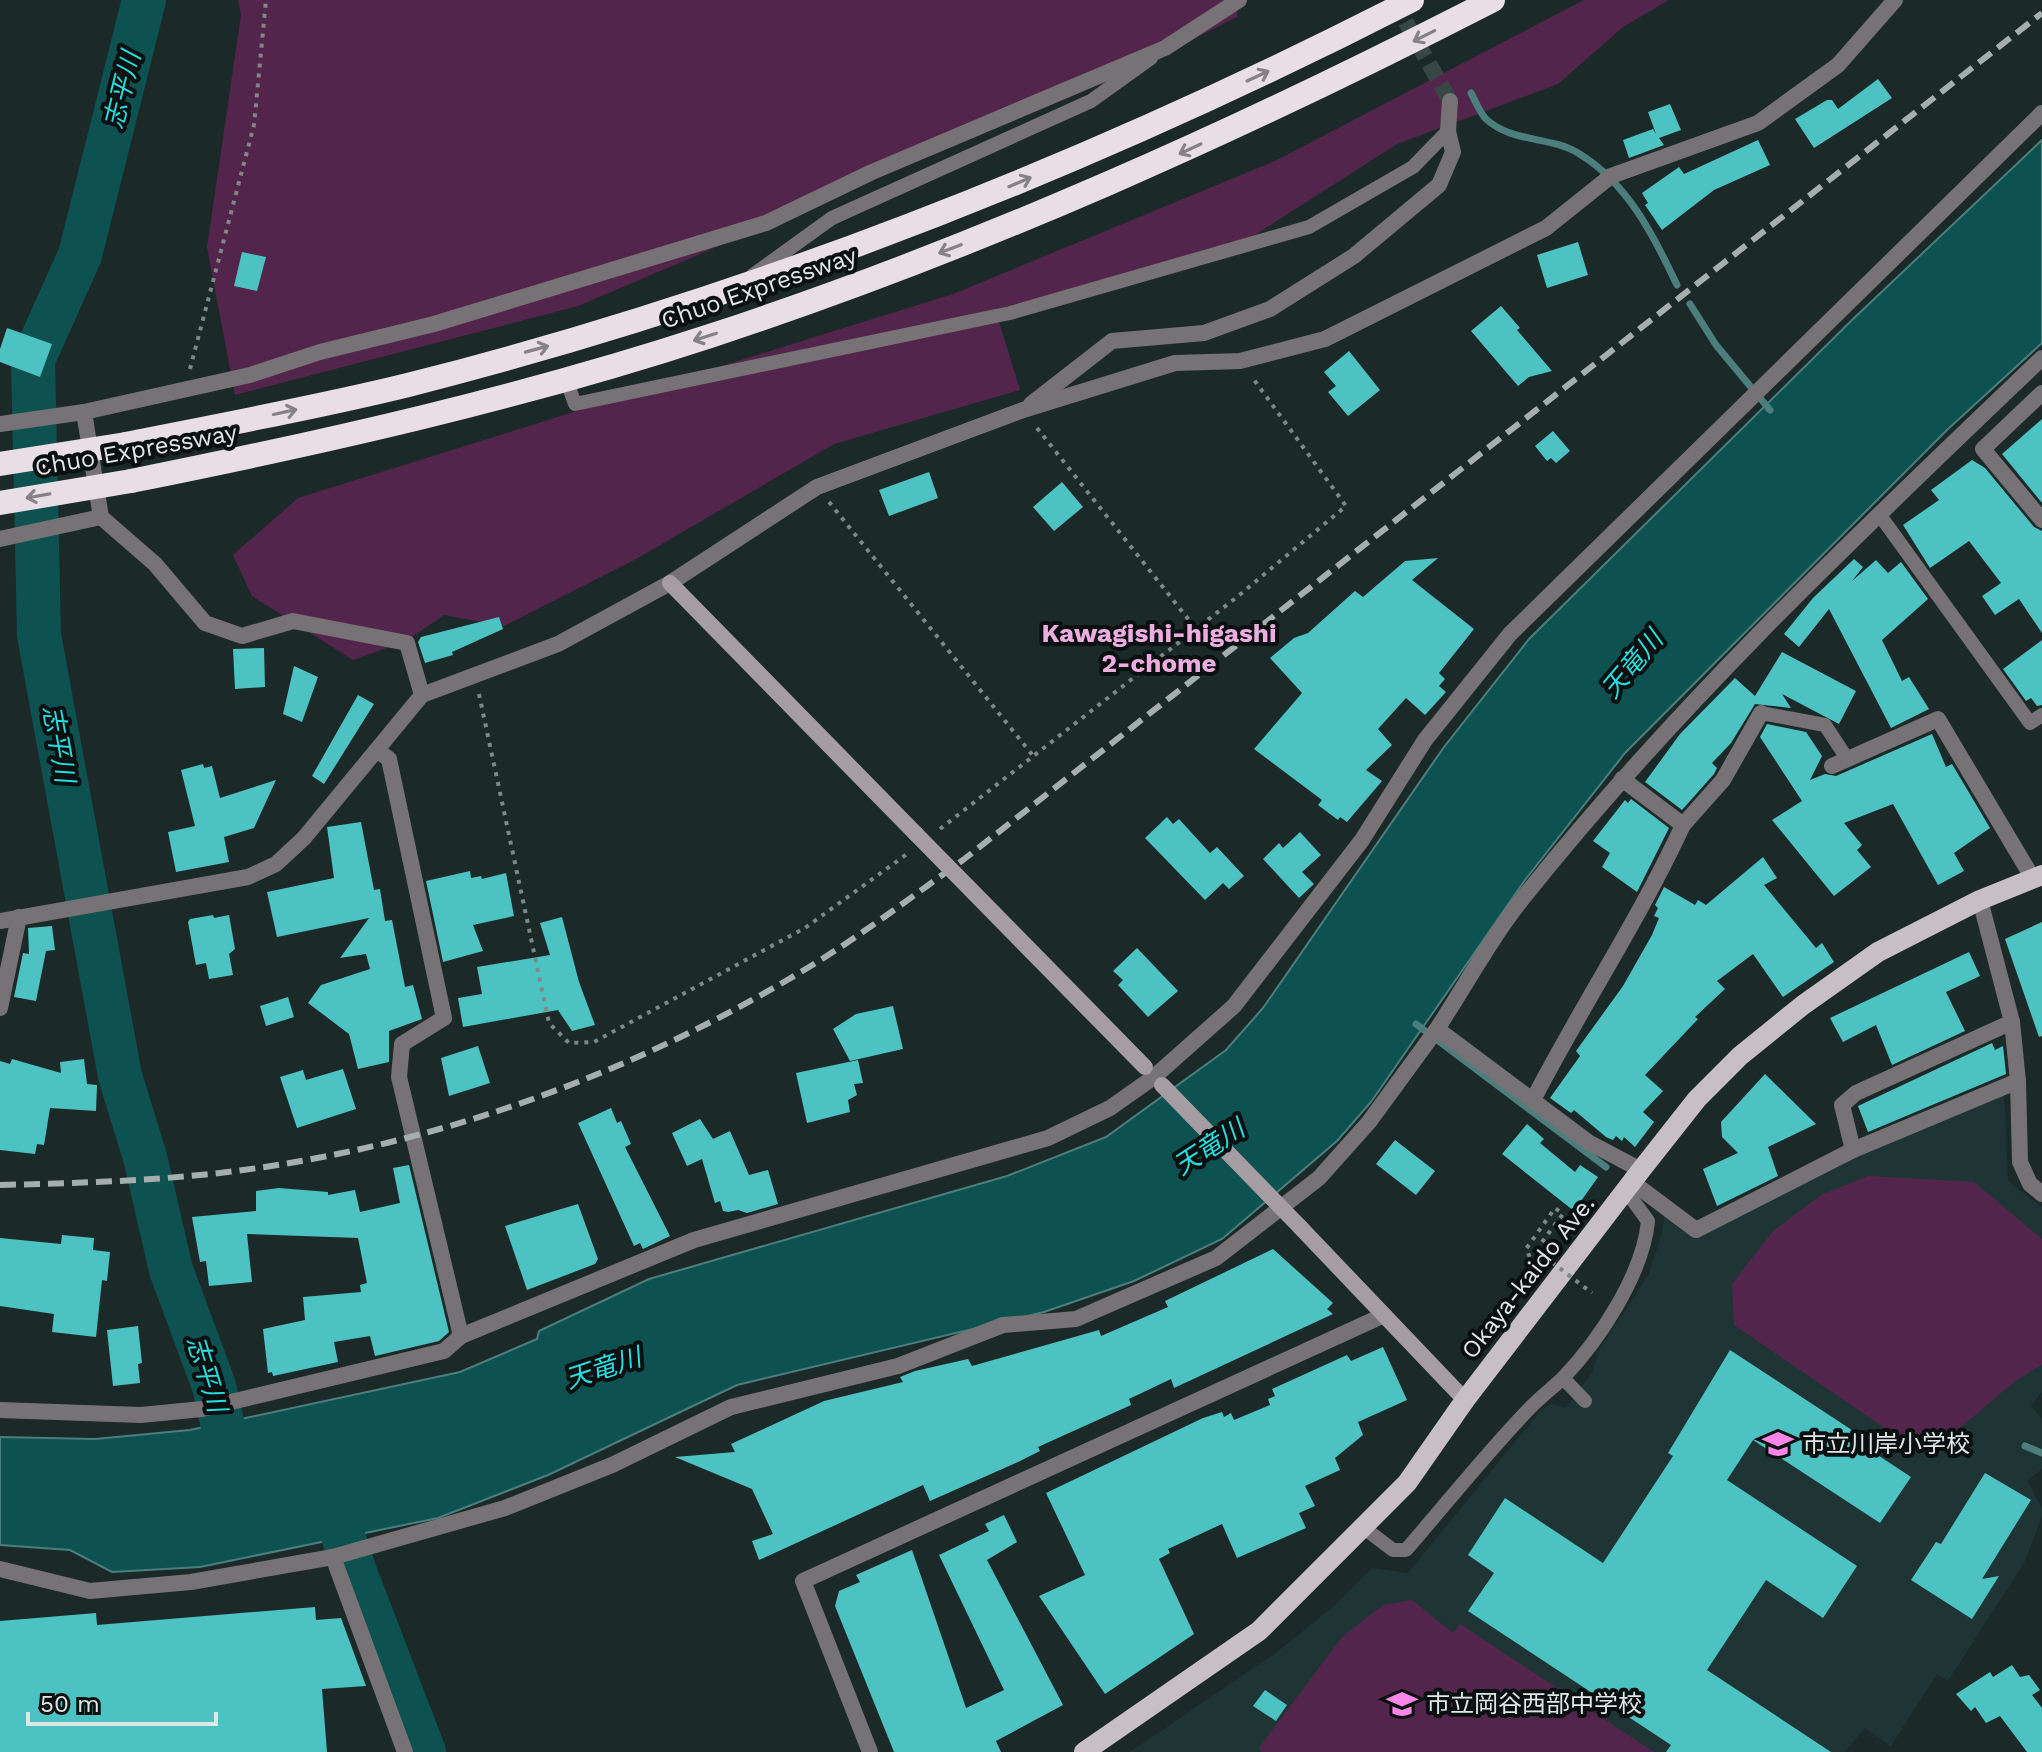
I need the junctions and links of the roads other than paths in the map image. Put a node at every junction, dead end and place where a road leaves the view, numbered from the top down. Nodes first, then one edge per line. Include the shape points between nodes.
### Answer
1 (1239, 0) edge
2 (1412, 0) edge
3 (1493, 0) edge
4 (1895, 0) edge
5 (1165, 48) junction
6 (1450, 101) tunnel mouth
7 (2042, 113) edge
8 (1448, 131) junction
9 (736, 286) junction
10 (2042, 358) edge
11 (566, 379) junction
12 (2042, 393) edge
13 (1023, 410) junction
14 (84, 412) junction
15 (0, 424) edge
16 (0, 464) edge
17 (0, 503) edge
18 (1879, 514) junction
19 (101, 517) junction
20 (2042, 520) edge
21 (0, 539) edge
22 (670, 583) junction
23 (422, 695) junction
24 (1761, 713) joint
25 (2042, 715) edge
26 (378, 751) junction
27 (1840, 763) joint
28 (1622, 779) junction
29 (1683, 825) junction
30 (2037, 876) edge
31 (1980, 900) junction
32 (19, 917) junction
33 (0, 921) edge
34 (0, 1008) edge
35 (2012, 1022) junction
36 (1437, 1029) junction
37 (1154, 1076) junction
38 (2018, 1081) junction
39 (1533, 1100) junction
40 (1853, 1150) junction
41 (1633, 1181) junction
42 (2042, 1194) edge
43 (1382, 1316) junction
44 (461, 1336) junction
45 (1563, 1378) junction
46 (1465, 1400) junction
47 (1585, 1401) dead end
48 (0, 1410) edge
49 (1364, 1528) junction
50 (333, 1557) junction
51 (0, 1569) edge
52 (405, 1752) edge
53 (870, 1752) edge
54 (1084, 1752) edge

1 - 5 street
9 -> 2 highway, Chuo Expressway via 904,227 1133,135
3 -> 11 highway, Chuo Expressway via 1189,150 999,230 711,335
4 - 13 street via 1838,65 1758,123 1611,176 1546,228 1325,339 1240,361 1175,363
5 - 9 lane via 1091,101 832,218
5 - 14 street via 872,172 766,223 434,324
6 - 8 street
7 - 37 street via 1510,634 1425,740 1362,840 1234,1006
8 - 11 lane via 1413,167 1309,227 1010,313 575,404
8 - 13 street via 1453,152 1439,185 1354,256 1270,309 1204,333 1112,341
16 -> 9 highway, Chuo Expressway, bridge via 126,444 406,385
10 - 18 street
11 -> 17 highway, Chuo Expressway, bridge via 414,421
12 - 20 street via 1983,449
13 - 22 street via 817,487
14 - 15 street
14 - 19 street
18 - 25 lane via 2030,723
18 - 28 street via 1695,697
19 - 21 street
19 - 23 street via 155,564 205,623 242,636 293,621 407,643
22 - 23 street via 558,644
22 - 37 street, bridge
23 - 26 street
24 - 27 lane via 1825,725
24 - 29 street via 1723,780
26 - 32 street via 304,838 276,864 248,877
26 - 44 street via 389,759 444,1018 402,1044 399,1077
27 - 30 street via 1938,719
28 - 29 street
28 - 36 street via 1521,901
29 - 39 street via 1651,895
30 - 31 main road, Okaya-kaido Ave.
31 - 35 street
31 - 41 main road, Okaya-kaido Ave. via 1878,952 1740,1056 1697,1099
32 - 33 street
32 - 34 street
35 - 38 street
35 - 40 street via 1856,1093 1842,1105
36 - 39 street
36 - 50 street via 1369,1122 1319,1178 1216,1258 1076,1319 1003,1325 898,1366 731,1407 612,1465 505,1508
37 - 43 street, bridge
37 - 44 street via 1110,1108 1048,1138 694,1240
38 - 40 street
38 - 42 street via 2020,1162 2030,1184
39 - 41 street
40 - 41 street via 1696,1230
41 - 45 lane via 1648,1221 1646,1246 1632,1279
41 - 46 main road, Okaya-kaido Ave.
43 - 46 street
43 - 53 street via 803,1581
44 - 48 street via 444,1351 202,1409 141,1415
45 - 47 lane
45 - 49 lane via 1528,1409 1406,1550 1393,1550
46 - 49 main road, Okaya-kaido Ave. via 1407,1483
49 - 54 main road, Okaya-kaido Ave. via 1259,1631
50 - 51 street via 191,1582 90,1591
50 - 52 street

